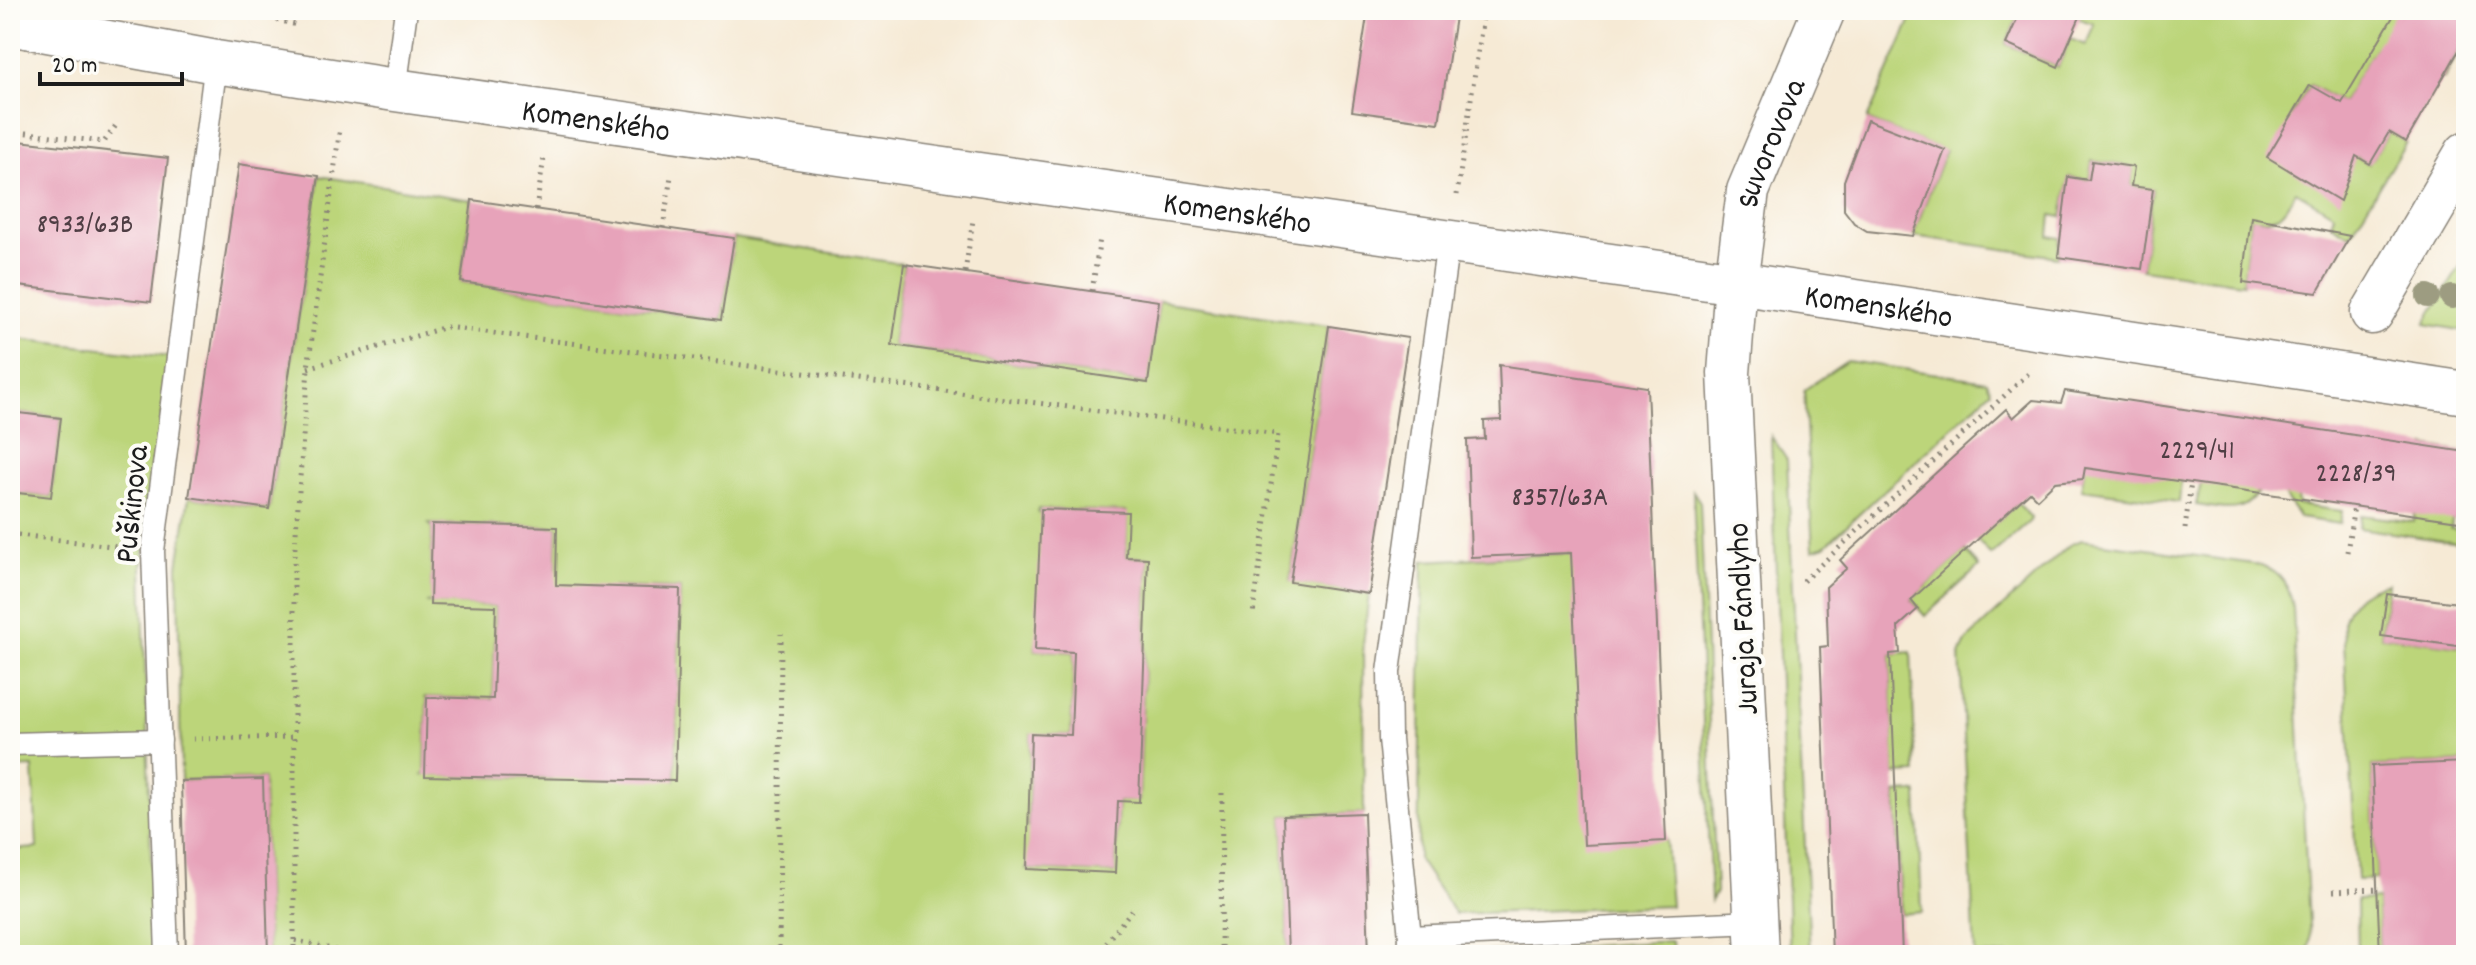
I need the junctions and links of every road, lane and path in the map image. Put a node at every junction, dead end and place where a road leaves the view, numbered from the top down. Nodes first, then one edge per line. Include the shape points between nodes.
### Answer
1 (238, 10) edge
2 (406, 10) edge
3 (1484, 10) edge
4 (1824, 10) edge
5 (257, 12) edge
6 (10, 24) edge
7 (302, 27) dead end
8 (216, 62) junction
9 (395, 90) junction
10 (117, 124) dead end
11 (340, 127) dead end
12 (10, 131) edge
13 (2466, 153) edge
14 (544, 157) dead end
15 (671, 175) dead end
16 (1457, 195) dead end
17 (536, 209) dead end
18 (973, 219) dead end
19 (663, 228) dead end
20 (1100, 238) dead end
21 (1448, 242) junction
22 (965, 272) dead end
23 (1736, 283) junction
24 (1092, 291) dead end
25 (2372, 313) dead end
26 (308, 368) junction
27 (2032, 371) dead end
28 (2466, 393) edge
29 (2191, 482) dead end
30 (2354, 506) dead end
31 (2185, 529) dead end
32 (10, 534) edge
33 (153, 551) junction
34 (2347, 552) dead end
35 (1803, 581) dead end
36 (1253, 614) dead end
37 (781, 634) dead end
38 (295, 737) junction
39 (160, 740) junction
40 (10, 744) edge
41 (1222, 793) dead end
42 (2378, 889) dead end
43 (2333, 891) dead end
44 (1132, 910) dead end
45 (1756, 939) edge
46 (294, 940) junction
47 (1409, 946) edge
48 (167, 955) edge
49 (294, 955) edge
50 (356, 955) edge
51 (779, 955) edge
52 (1096, 955) edge
53 (1221, 955) edge

1 - 5 path
2 - 9 lane
3 - 16 path
4 - 23 street, Suvorovova via 1748,191
5 - 7 path
6 - 8 street, Komenského
8 - 9 street, Komenského
8 - 33 lane, Puškinova
9 - 21 street, Komenského
10 - 12 path via 104,142
11 - 26 path
13 - 25 street
14 - 17 path
15 - 19 path
18 - 22 path
20 - 24 path
21 - 23 street, Komenského
21 - 47 lane via 1389,672
23 - 28 street, Komenského
23 - 45 street, Juraja Fándlyho via 1729,373
26 - 36 path via 446,327 1278,434
26 - 38 path via 294,560
27 - 35 path
29 - 31 path
30 - 34 path
32 - 33 path
33 - 39 lane, Puškinova
37 - 51 path
38 - 39 path
38 - 46 path
39 - 40 lane
39 - 48 lane, Puškinova
41 - 53 path
42 - 43 path
44 - 52 path
45 - 47 lane
46 - 49 path
46 - 50 path

